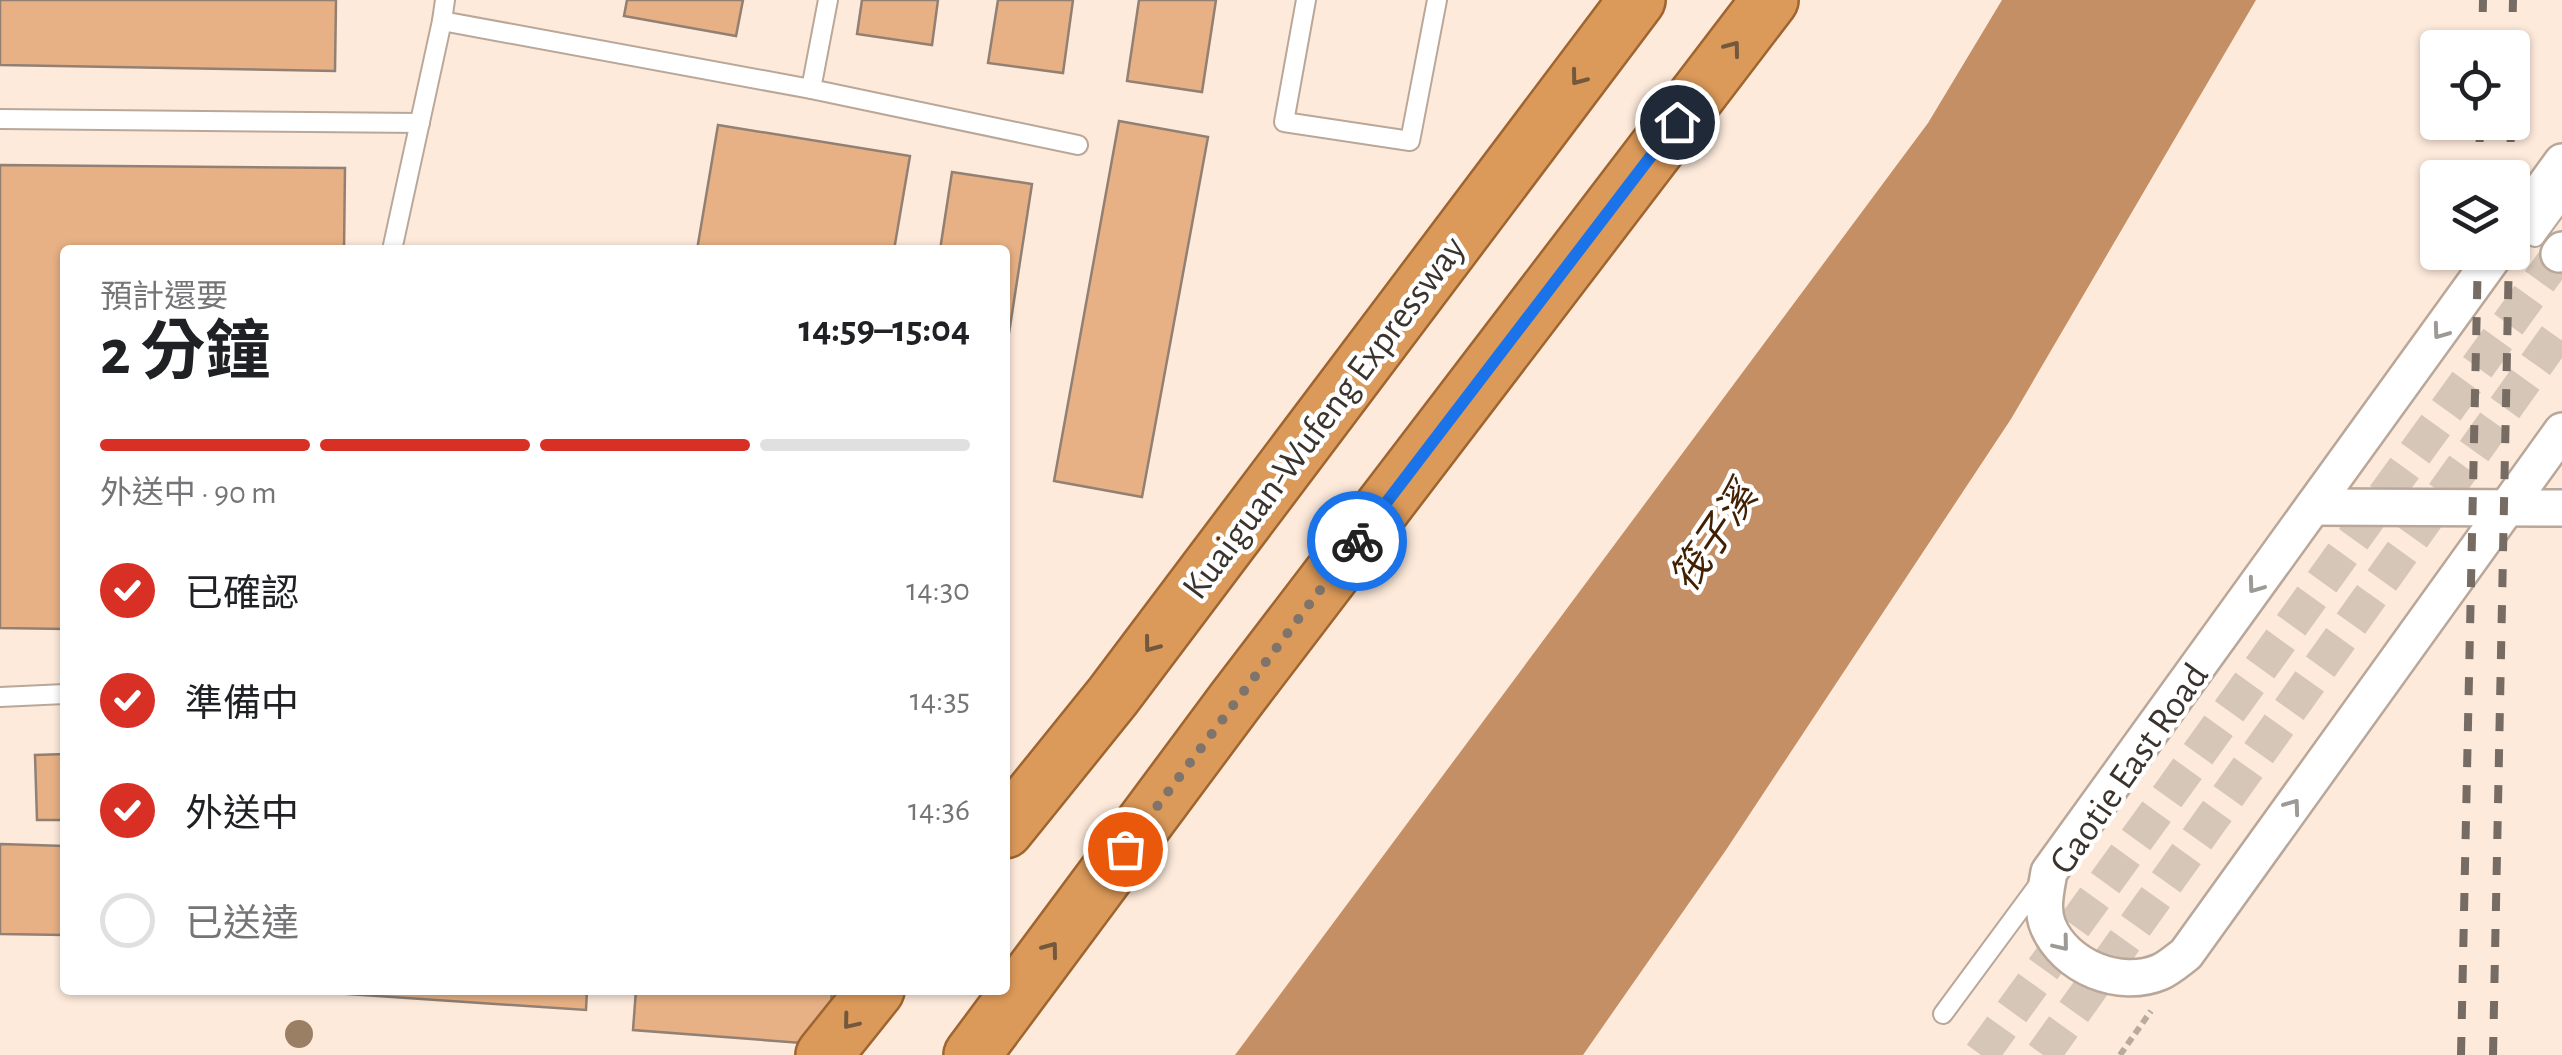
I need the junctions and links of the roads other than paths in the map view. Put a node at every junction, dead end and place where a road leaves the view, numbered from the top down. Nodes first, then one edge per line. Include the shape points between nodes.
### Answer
1 (445, 0) edge
2 (828, 0) edge
3 (1306, 0) edge
4 (1437, 0) edge
5 (1636, 0) edge
6 (1770, 0) edge
7 (442, 21) junction
8 (812, 89) junction
9 (0, 119) edge
10 (420, 123) junction
11 (1078, 146) dead end
12 (2562, 162) edge
13 (2562, 200) edge
14 (2542, 243) edge
15 (393, 245) edge
16 (2484, 270) edge
17 (2562, 431) edge
18 (2312, 508) junction
19 (2562, 508) edge
20 (2506, 509) junction
21 (60, 694) edge
22 (0, 696) edge
23 (1010, 824) edge
24 (2049, 872) junction
25 (872, 995) edge
26 (1943, 1014) dead end
27 (824, 1055) edge
28 (972, 1055) edge

1 - 7 lane
2 - 8 lane
3 - 4 lane via 1284,122 1410,141
5 -> 23 highway, Kuaiguan-Wufeng Expressway
28 -> 6 highway
7 - 8 lane
7 - 10 lane
8 - 11 lane
9 - 10 lane
10 - 15 lane
12 - 14 street
13 - 14 lane
16 -> 18 street, Gaotie East Road
17 - 20 street, Gaotie East Road
18 - 20 street
18 -> 24 street, Gaotie East Road
19 - 20 street
24 -> 20 street, Gaotie East Road via 2047,924 2079,962 2130,979 2160,972 2186,954
21 - 22 lane
24 - 26 lane
25 -> 27 highway

